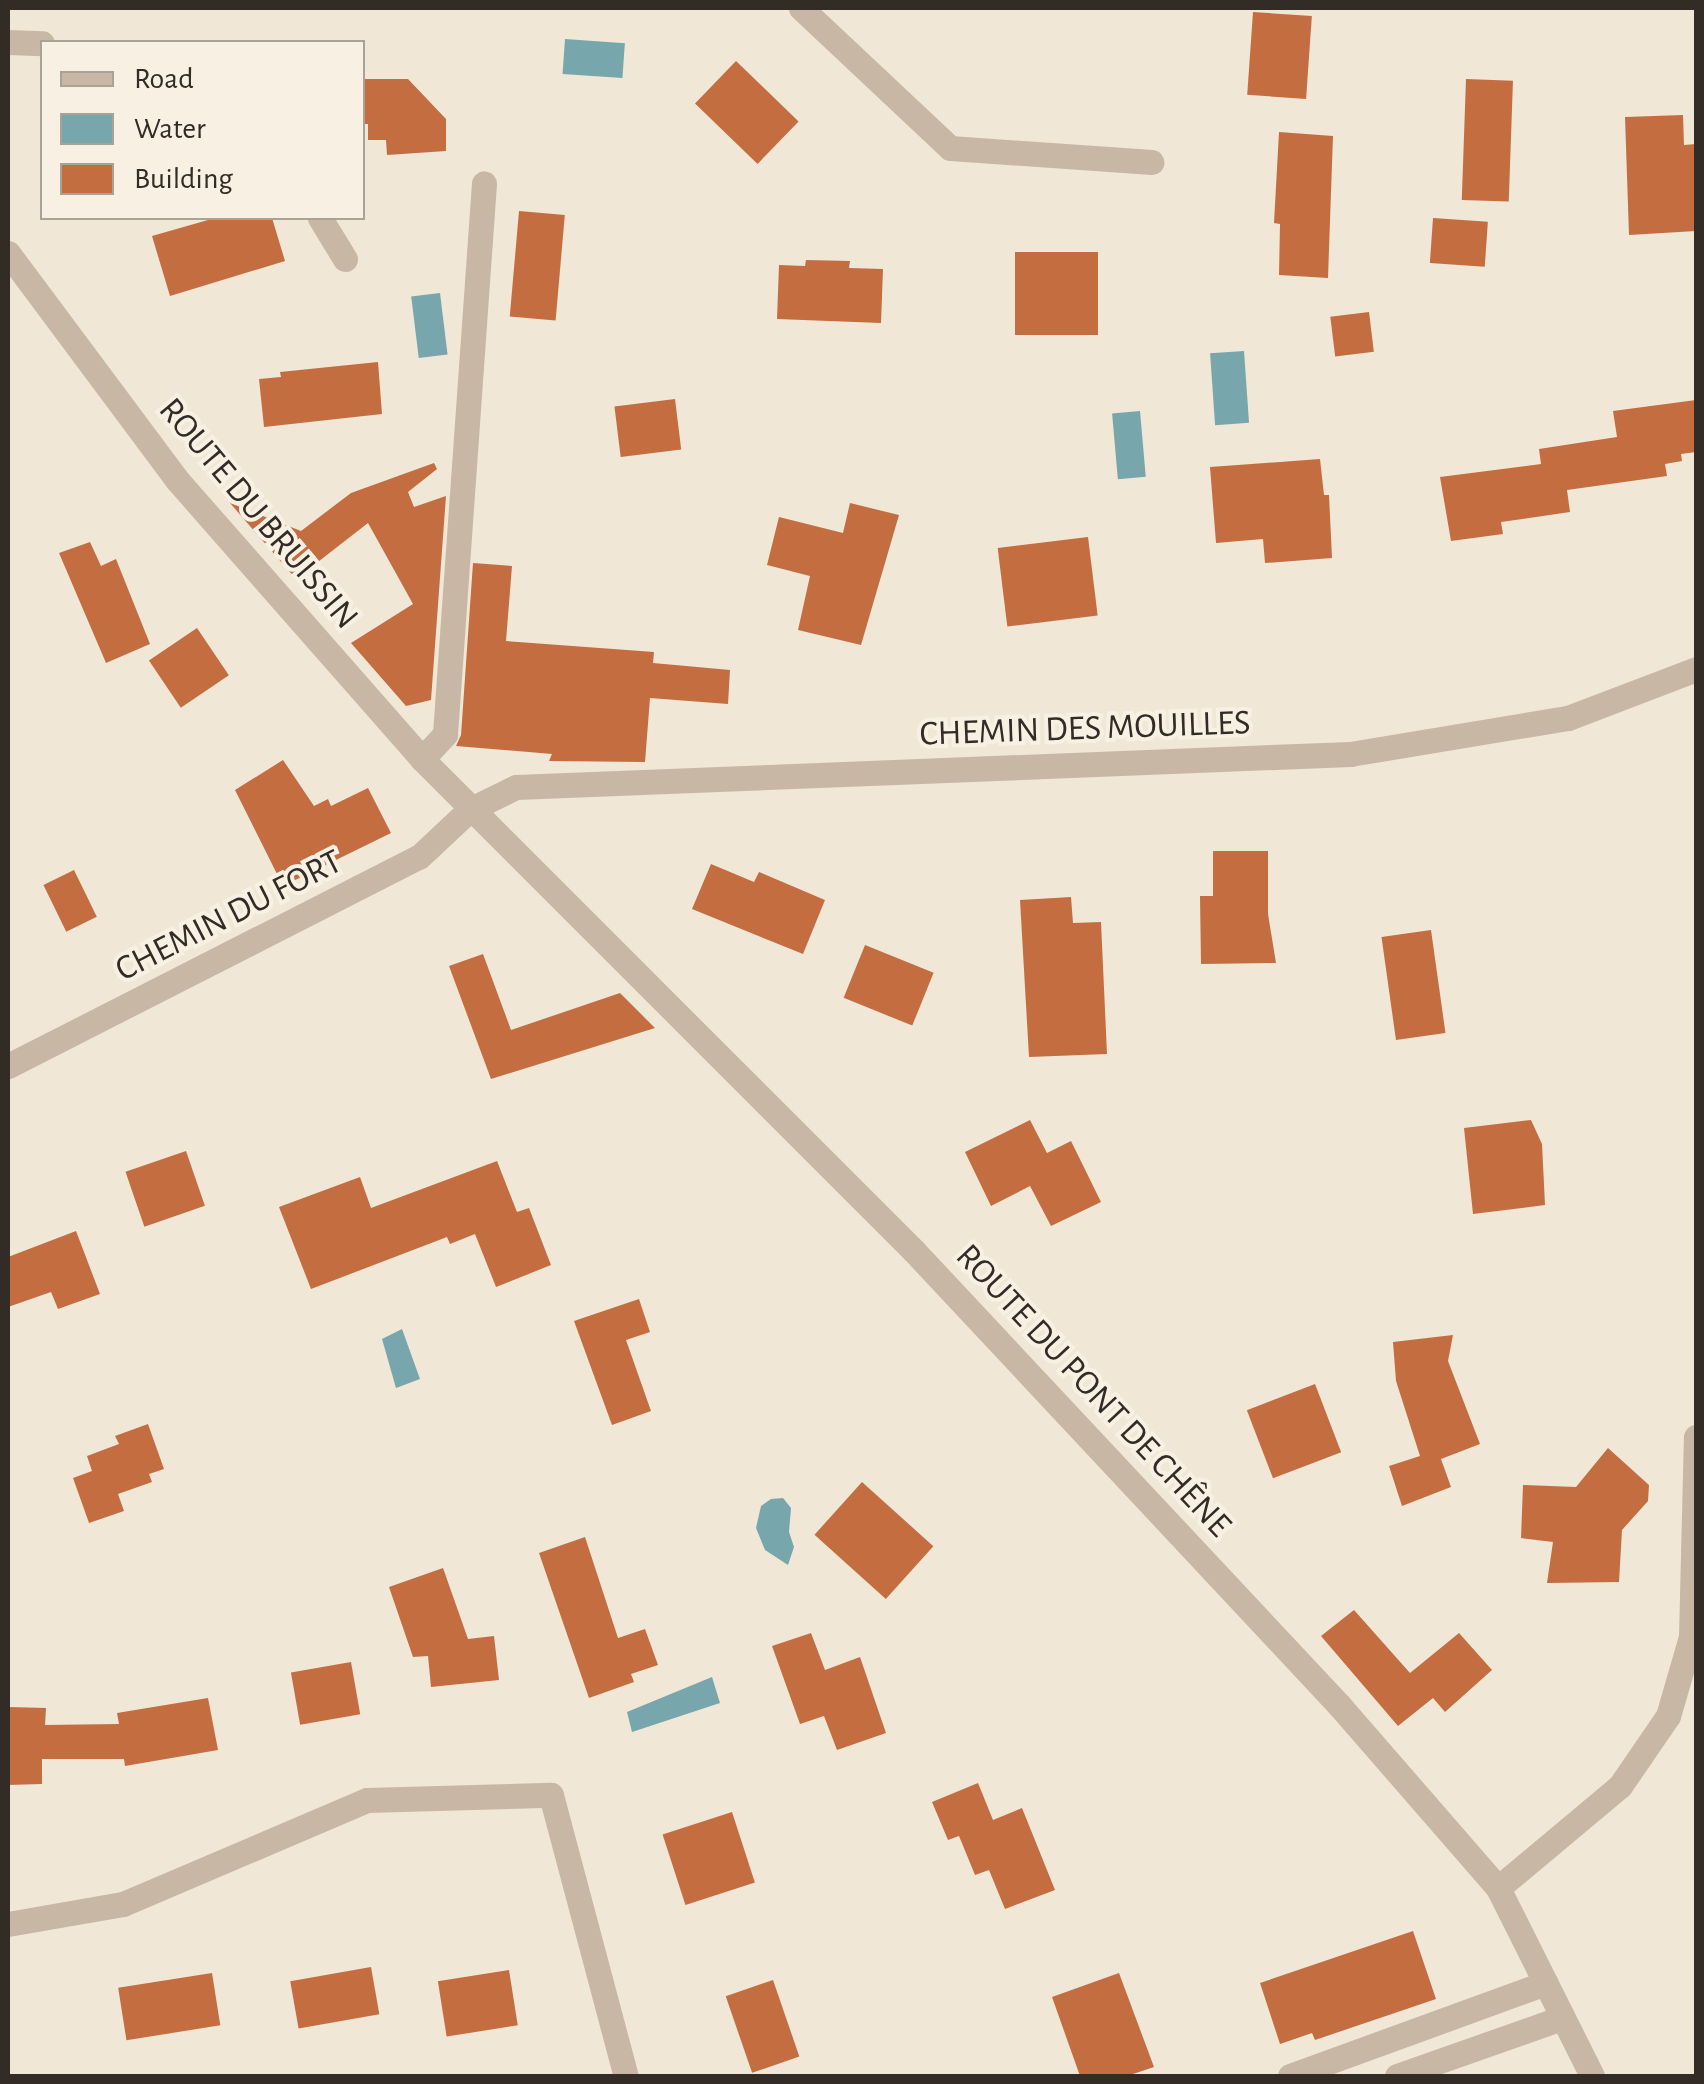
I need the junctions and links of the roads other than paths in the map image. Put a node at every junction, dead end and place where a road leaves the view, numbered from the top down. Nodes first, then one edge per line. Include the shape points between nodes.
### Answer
1 (801, 8) edge
2 (8, 42) edge
3 (40, 42) edge
4 (1152, 162) dead end
5 (484, 183) dead end
6 (321, 220) edge
7 (8, 253) edge
8 (346, 259) dead end
9 (1696, 669) edge
10 (422, 759) junction
11 (470, 810) junction
12 (8, 1066) edge
13 (1696, 1437) edge
14 (1498, 1888) junction
15 (8, 1924) edge
16 (1546, 1983) junction
17 (1562, 2018) junction
18 (626, 2076) edge
19 (1290, 2076) edge
20 (1397, 2076) edge
21 (1592, 2076) edge

1 - 4 street via 950,148
2 - 3 street
5 - 10 street via 446,734
6 - 8 street
7 - 10 street, ROUTE DU BRUISSIN via 178,481
9 - 11 street, CHEMIN DES MOUILLES via 1568,718 1350,754 516,787
10 - 11 street, ROUTE DU BRUISSIN
11 - 12 street, CHEMIN DU FORT via 419,857
11 - 14 street, ROUTE DU PONT DE CHÊNE via 914,1251 1339,1705
13 - 14 street via 1691,1637 1668,1716 1620,1786
14 - 16 street, ROUTE DU PONT DE CHÊNE
15 - 18 street via 123,1904 367,1800 551,1795
16 - 17 street, ROUTE DU PONT DE CHÊNE
16 - 19 street
17 - 20 street
17 - 21 street, ROUTE DU PONT DE CHÊNE

